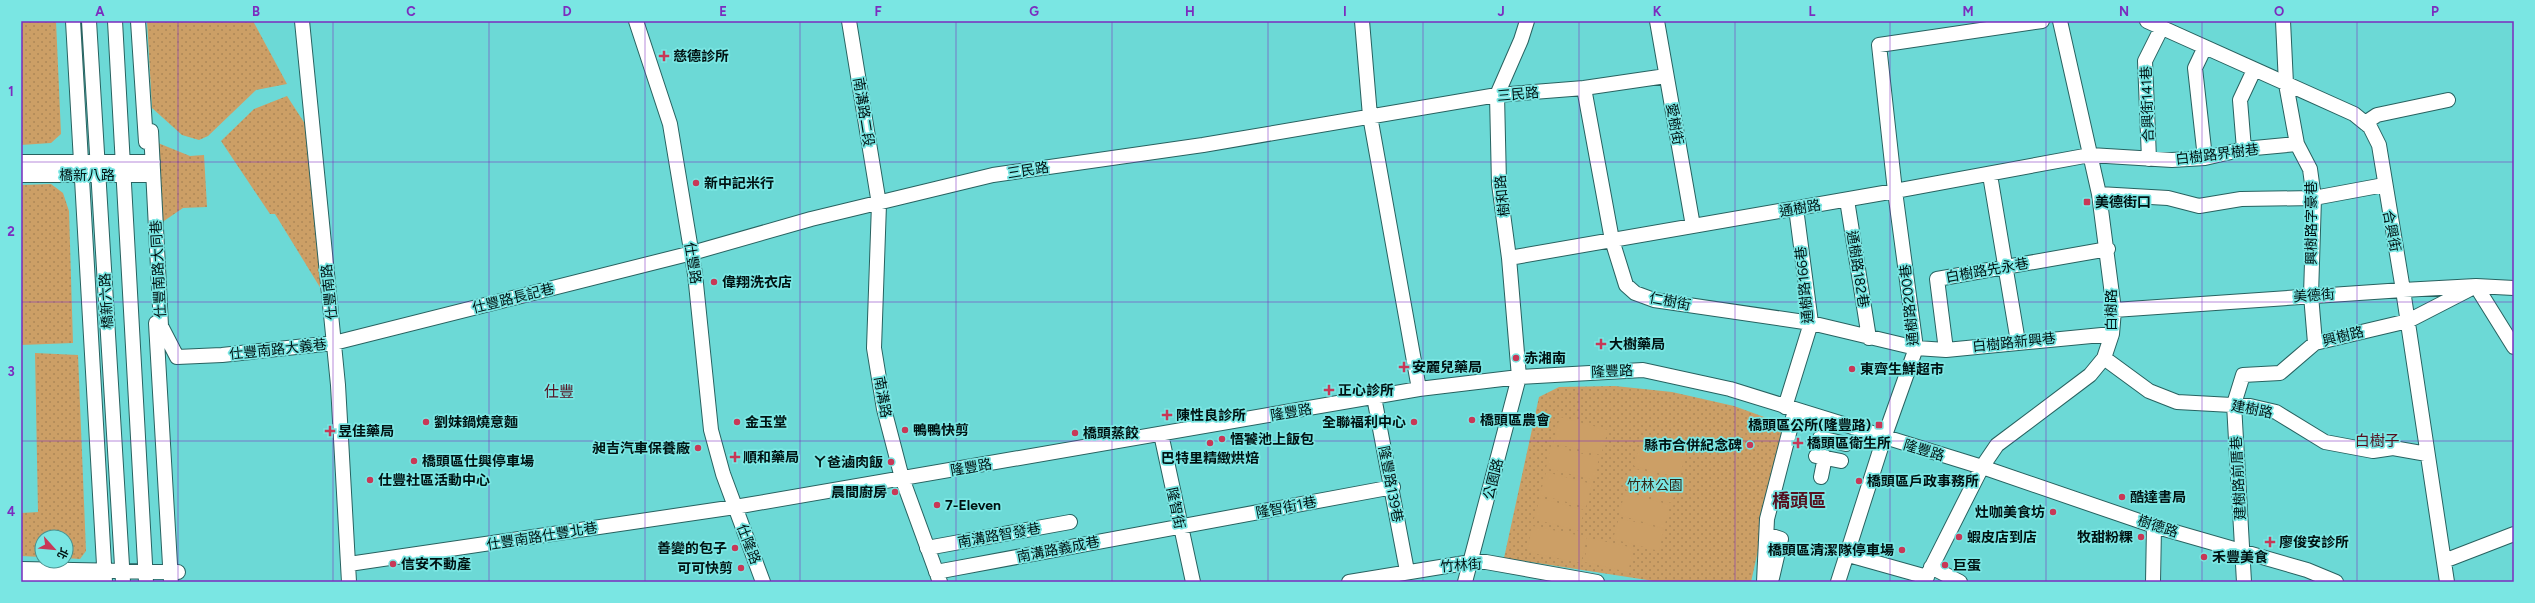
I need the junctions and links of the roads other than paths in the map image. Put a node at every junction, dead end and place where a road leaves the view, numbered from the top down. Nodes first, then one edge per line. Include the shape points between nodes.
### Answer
1 (73, 21) edge
2 (89, 21) edge
3 (115, 21) edge
4 (138, 21) edge
5 (302, 21) edge
6 (636, 21) edge
7 (849, 21) edge
8 (1362, 21) edge
9 (1527, 21) edge
10 (1657, 21) edge
11 (2042, 21) edge
12 (2060, 21) edge
13 (2148, 21) edge
14 (2283, 21) edge
15 (2161, 29) junction
16 (2205, 47) junction
17 (2254, 70) junction
18 (1666, 76) junction
19 (2286, 84) junction
20 (1584, 88) junction
21 (1497, 95) junction
22 (2448, 100) dead end
23 (1370, 116) junction
24 (2365, 123) junction
25 (151, 131) dead end
26 (2297, 144) junction
27 (2244, 150) junction
28 (2090, 155) junction
29 (2205, 158) junction
30 (2150, 159) junction
31 (21, 162) edge
32 (80, 168) junction
33 (123, 168) junction
34 (150, 168) junction
35 (98, 169) junction
36 (1990, 174) junction
37 (21, 175) edge
38 (2384, 185) junction
39 (1895, 191) junction
40 (2098, 194) junction
41 (2314, 198) junction
42 (1847, 200) junction
43 (879, 204) junction
44 (1796, 208) junction
45 (1693, 226) junction
46 (1612, 240) junction
47 (2108, 249) junction
48 (692, 253) junction
49 (1509, 258) junction
50 (2005, 267) junction
51 (2476, 286) junction
52 (2513, 287) edge
53 (2403, 290) junction
54 (2311, 295) junction
55 (2114, 310) junction
56 (2408, 321) junction
57 (1811, 323) junction
58 (2112, 334) junction
59 (1869, 338) junction
60 (2018, 342) junction
61 (334, 343) junction
62 (2315, 343) junction
63 (2514, 347) edge
64 (1916, 348) junction
65 (1946, 350) junction
66 (222, 355) joint
67 (2104, 358) junction
68 (1519, 377) junction
69 (1419, 389) junction
70 (1374, 397) junction
71 (2234, 404) junction
72 (1790, 408) junction
73 (1161, 434) junction
74 (1820, 438) dead end
75 (1884, 438) junction
76 (1846, 444) dead end
77 (2427, 454) junction
78 (1841, 461) dead end
79 (1982, 467) junction
80 (1821, 477) dead end
81 (902, 478) junction
82 (1392, 487) junction
83 (735, 507) junction
84 (1070, 522) dead end
85 (1179, 526) junction
86 (2154, 526) junction
87 (2514, 534) edge
88 (1769, 535) dead end
89 (927, 548) junction
90 (2242, 552) junction
91 (1845, 554) junction
92 (2444, 561) junction
93 (1471, 562) junction
94 (349, 564) junction
95 (21, 569) edge
96 (1407, 571) junction
97 (173, 575) edge
98 (1927, 575) edge
99 (122, 577) edge
100 (146, 577) edge
101 (938, 577) edge
102 (103, 579) edge
103 (1768, 579) edge
104 (21, 580) edge
105 (349, 582) edge
106 (763, 582) edge
107 (1193, 582) edge
108 (1349, 582) edge
109 (1466, 582) edge
110 (1598, 582) edge
111 (1838, 582) edge
112 (1960, 582) edge
113 (2153, 582) edge
114 (2244, 582) edge
115 (2336, 582) edge
116 (2447, 582) edge

1 - 32 street, 橋新六路
2 - 35 street, 橋新六路
3 - 33 street, 橋新六路
4 - 34 street
5 - 61 street, 仕豐南路
6 - 48 street, 仕豐路 via 670,124
7 - 43 street, 南溝路二段
8 - 23 street
9 - 21 street, 樹和路
10 - 18 street, 愛樹街
11 - 39 street, 通樹路200巷 via 1879,45
12 - 28 street, 白樹路
13 - 15 street, 合興街
14 - 19 street, 興樹路字豪巷
15 - 16 street, 合興街
15 - 30 street, 合興街141巷 via 2144,61
16 - 17 street, 合興街
16 - 29 street via 2194,68
17 - 19 street, 合興街
17 - 27 street via 2240,100
18 - 20 street, 三民路
18 - 45 street, 愛樹街
19 - 24 street, 合興街 via 2354,114
19 - 26 street, 興樹路字豪巷
20 - 21 street, 三民路
20 - 46 street, 仁樹街
21 - 23 street, 三民路
21 - 49 street, 樹和路 via 1499,184
22 - 24 street via 2377,115
23 - 43 street, 三民路 via 1202,145 993,175
23 - 69 street
24 - 38 street, 合興街 via 2370,127 2379,145
25 - 34 street, 仕豐南路大同巷
26 - 27 street, 白樹路界樹巷
26 - 41 street, 興樹路字豪巷 via 2310,170
27 - 29 street, 白樹路界樹巷
28 - 30 street, 白樹路界樹巷
28 - 36 street, 通樹路
28 - 40 street, 白樹路
29 - 30 street, 白樹路界樹巷
31 - 32 street, 橋新八路
32 - 35 street, 橋新八路
32 - 37 street, 橋新八路
32 - 102 street, 橋新六路
33 - 34 street, 橋新八路
33 - 35 street, 橋新八路
33 - 100 street, 橋新六路
34 - 66 street, 仕豐南路大同巷 via 161,326 177,357
34 - 97 street
35 - 99 street, 橋新六路
36 - 39 street, 通樹路
36 - 50 street
38 - 41 street
38 - 53 street, 合興街
39 - 42 street, 通樹路
39 - 64 street, 通樹路200巷
40 - 41 street via 2168,198 2199,206 2240,199
40 - 47 street, 白樹路
41 - 54 street, 興樹路字豪巷
42 - 44 street, 通樹路
42 - 59 street, 通樹路182巷
43 - 48 street, 三民路 via 774,229
43 - 81 street, 南溝路 via 874,348 884,409
44 - 45 street, 通樹路
44 - 57 street, 通樹路166巷
45 - 46 street, 通樹路
46 - 49 street, 通樹路
46 - 57 street, 仁樹街 via 1626,285 1635,293 1654,300
47 - 50 street, 白樹路先永巷
47 - 55 street, 白樹路
48 - 61 street, 仕豐路長記巷
48 - 83 street, 仕豐路 via 711,430
49 - 68 street, 樹和路
50 - 60 street
50 - 65 street, 白樹路先永巷 via 1937,279
51 - 52 street, 美德街
51 - 53 street, 美德街
51 - 56 street, 興樹路
51 - 63 street
53 - 54 street, 美德街
53 - 56 street, 合興街
54 - 55 street, 美德街
54 - 62 street, 興樹路字豪巷
55 - 58 street, 白樹路
56 - 62 street, 興樹路
56 - 77 street, 合興街
57 - 59 street, 仁樹街
57 - 72 street, 通樹路166巷
58 - 60 street, 白樹路新興巷
58 - 67 street, 白樹路
59 - 64 street, 仁樹街
60 - 65 street, 白樹路新興巷
61 - 66 street, 仕豐南路大義巷
61 - 94 street, 仕豐南路
62 - 71 street, 興樹路 via 2280,372 2243,375
64 - 65 street, 白樹路新興巷
64 - 75 street, 通樹路200巷
67 - 71 street, 建樹路 via 2149,391 2177,402
67 - 79 street, 白樹路 via 2090,375 1997,446
68 - 69 street, 隆豐路
68 - 72 street, 隆豐路 via 1643,370 1730,389
68 - 93 street, 公園路
69 - 70 street, 隆豐路
70 - 73 street, 隆豐路
70 - 82 street, 隆豐路139巷
71 - 77 street, 建樹路 via 2276,412 2325,442 2373,451 2393,448
71 - 90 street, 建樹路前厝巷
72 - 75 street, 隆豐路
72 - 103 street, 通樹路166巷 via 1767,519
73 - 81 street, 隆豐路
73 - 85 street, 隆智街
74 - 76 street
75 - 79 street, 隆豐路
75 - 91 street, 通樹路200巷
77 - 92 street, 合興街
78 - 80 street via 1821,457
79 - 86 street, 樹德路
79 - 98 street, 白樹路
81 - 83 street, 隆豐路
81 - 89 street, 南溝路
82 - 85 street, 隆智街1巷
82 - 96 street, 隆豐路139巷
83 - 94 street, 仕豐南路仕豐北巷
83 - 106 street, 仕隆路
84 - 89 street, 南溝路智發巷
85 - 101 street, 南溝路義成巷
85 - 107 street, 隆智街
86 - 90 street, 樹德路
86 - 113 street
87 - 92 street
88 - 103 street via 1781,539
89 - 101 street, 南溝路
90 - 114 street, 建樹路前厝巷
90 - 115 street, 樹德路 via 2307,570
91 - 98 street
91 - 111 street, 通樹路200巷
92 - 116 street, 合興街
93 - 96 street, 竹林街
93 - 109 street, 公園路
93 - 110 street, 竹林街 via 1486,562
94 - 105 street, 仕豐南路
95 - 102 street
96 - 108 street, 竹林街
97 - 100 street
98 - 112 street
99 - 100 street
99 - 102 street
102 - 104 street

